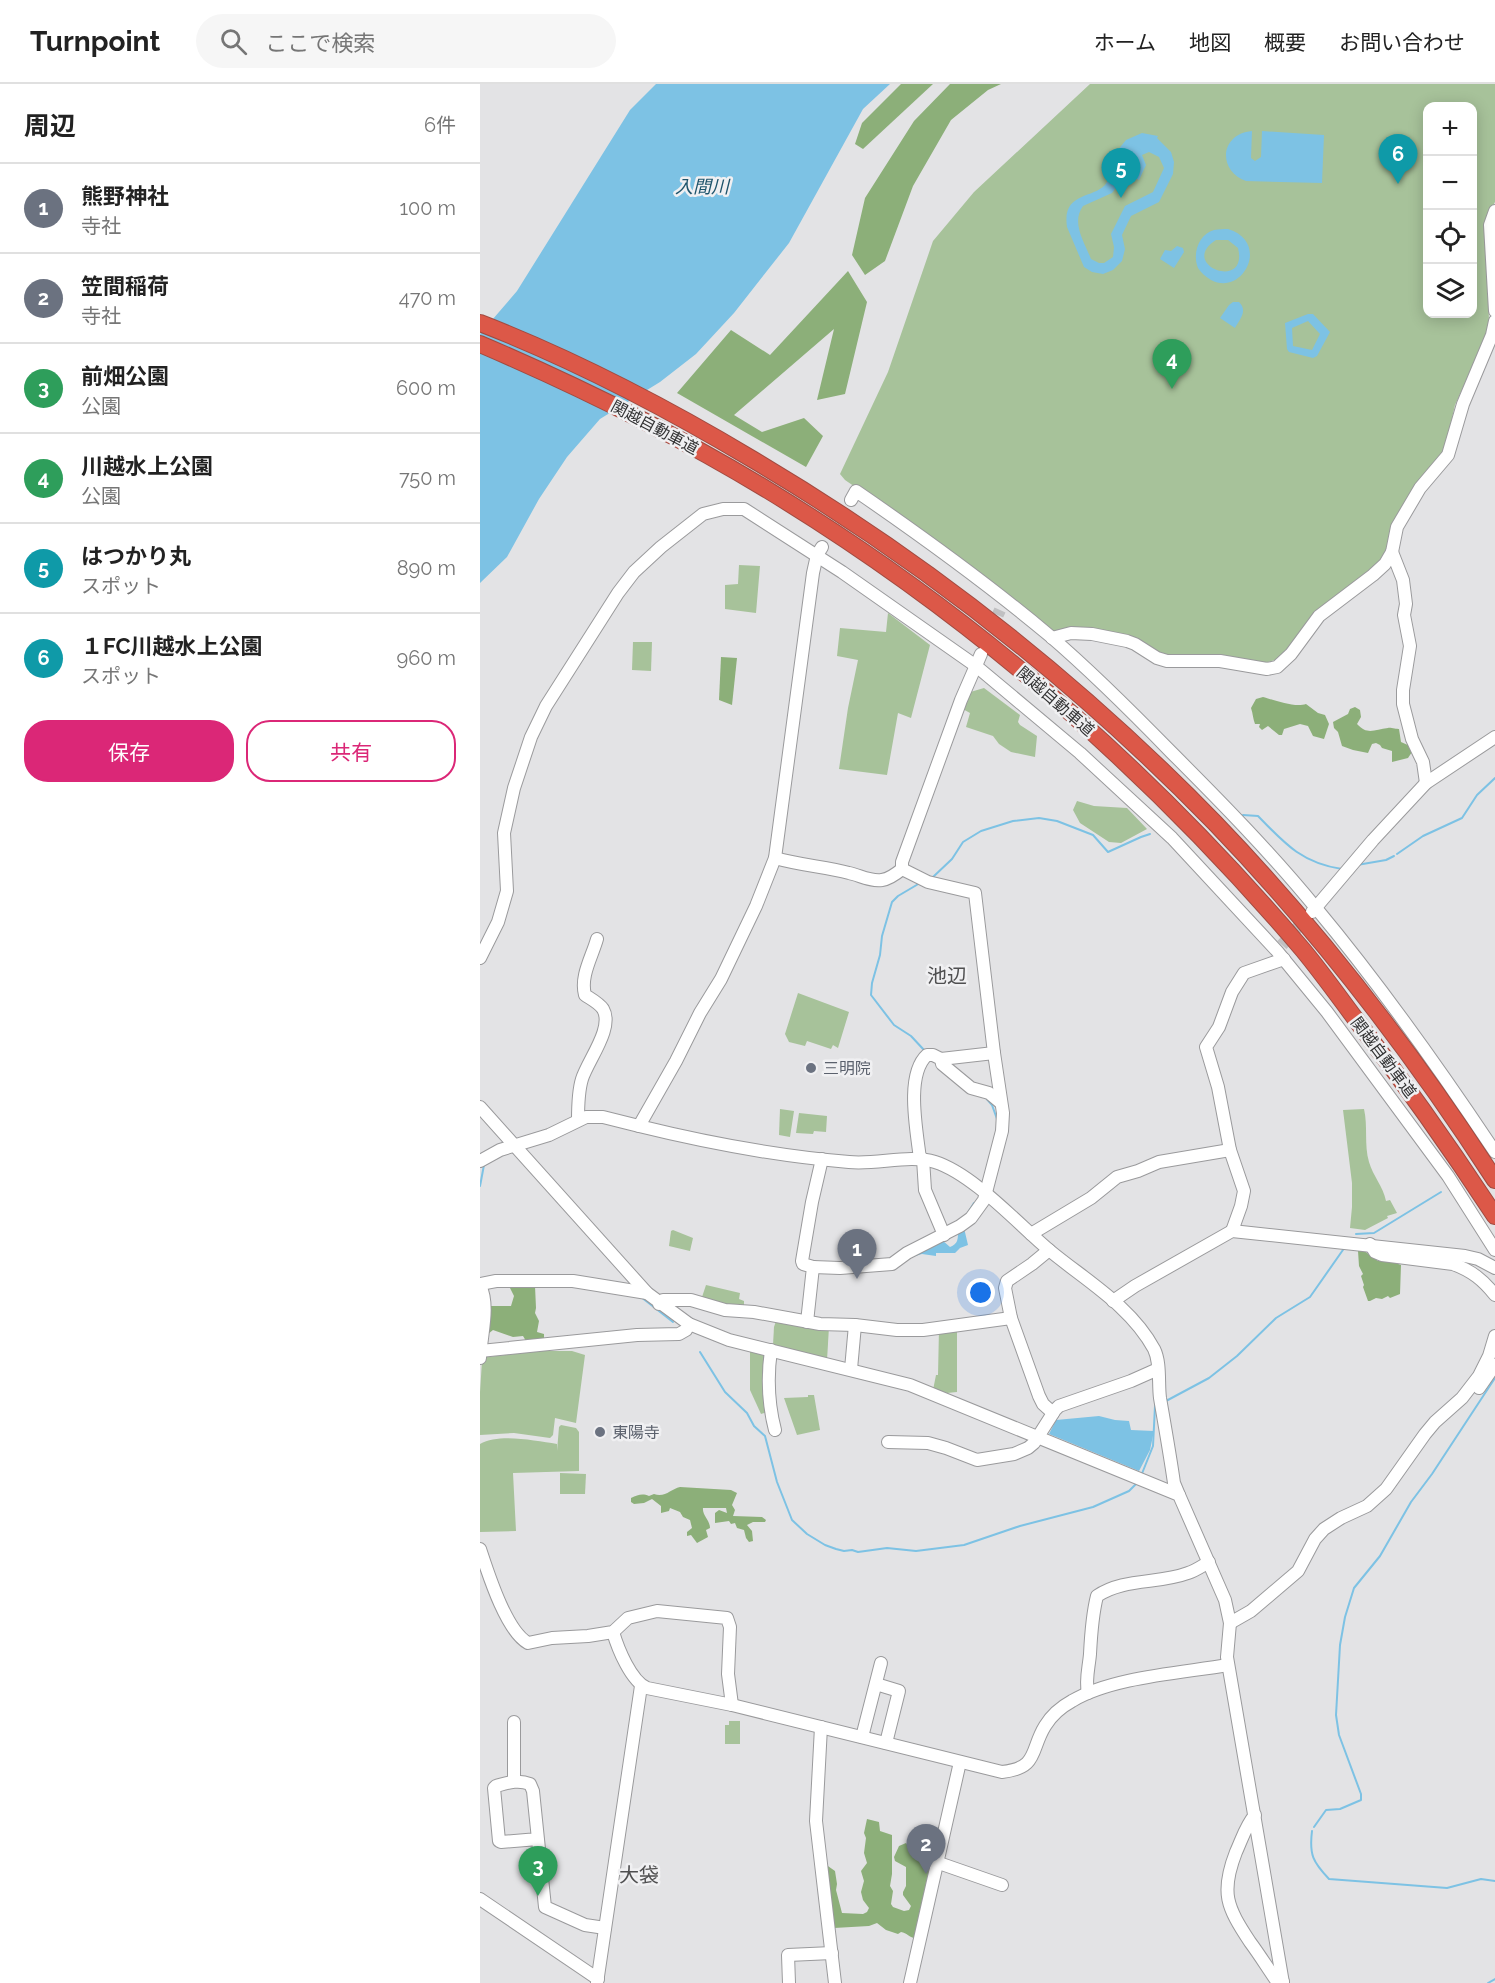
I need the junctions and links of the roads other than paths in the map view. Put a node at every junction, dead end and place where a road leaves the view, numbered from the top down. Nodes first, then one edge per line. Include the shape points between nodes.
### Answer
1 (1495, 211) edge
2 (1495, 311) edge
3 (1495, 321) edge
4 (480, 323) edge
5 (480, 344) edge
6 (851, 500) dead end
7 (819, 551) junction
8 (1392, 552) junction
9 (1052, 638) junction
10 (981, 654) tunnel mouth
11 (975, 666) junction
12 (1495, 737) edge
13 (1426, 783) junction
14 (775, 858) junction
15 (902, 869) junction
16 (1314, 910) junction
17 (597, 939) dead end
18 (1281, 952) junction
19 (480, 958) edge
20 (994, 1053) junction
21 (941, 1059) junction
22 (1001, 1103) junction
23 (480, 1107) edge
24 (578, 1120) junction
25 (639, 1126) junction
26 (517, 1148) junction
27 (1230, 1150) junction
28 (1495, 1152) edge
29 (822, 1159) junction
30 (921, 1159) junction
31 (480, 1161) edge
32 (1495, 1180) edge
33 (986, 1194) junction
34 (1495, 1216) edge
35 (1232, 1231) junction
36 (1031, 1234) junction
37 (944, 1235) junction
38 (1370, 1244) junction
39 (1049, 1250) junction
40 (1495, 1250) edge
41 (813, 1267) junction
42 (1495, 1268) edge
43 (480, 1285) edge
44 (647, 1293) junction
45 (1495, 1295) edge
46 (1113, 1301) junction
47 (659, 1304) junction
48 (1011, 1318) junction
49 (807, 1322) junction
50 (689, 1324) junction
51 (855, 1325) junction
52 (1495, 1336) edge
53 (771, 1350) junction
54 (480, 1351) edge
55 (480, 1359) edge
56 (1495, 1365) edge
57 (851, 1369) junction
58 (1158, 1369) junction
59 (1053, 1413) junction
60 (1431, 1429) junction
61 (775, 1430) dead end
62 (1039, 1437) junction
63 (888, 1442) dead end
64 (1179, 1495) junction
65 (480, 1549) edge
66 (1209, 1562) junction
67 (1230, 1623) junction
68 (613, 1632) junction
69 (881, 1663) dead end
70 (1228, 1665) junction
71 (876, 1684) junction
72 (641, 1686) junction
73 (1088, 1693) junction
74 (732, 1705) junction
75 (514, 1722) dead end
76 (821, 1727) junction
77 (862, 1737) junction
78 (886, 1743) junction
79 (960, 1762) junction
80 (514, 1781) junction
81 (1255, 1815) junction
82 (538, 1839) junction
83 (936, 1862) junction
84 (1002, 1885) dead end
85 (480, 1899) edge
86 (605, 1928) junction
87 (832, 1953) junction
88 (597, 1981) edge
89 (789, 1983) edge
90 (835, 1983) edge
91 (910, 1983) edge
92 (1283, 1983) edge

1 - 2 street via 1490,225
3 - 8 street via 1448,455 1420,488 1397,527
4 - 32 highway, 関越自動車道 via 623,387 779,475 939,583 1023,648 1150,758 1216,824 1313,932 1395,1038
5 - 34 highway, 関越自動車道 via 606,401 764,488 928,598 1071,713 1201,836 1306,954 1399,1076
6 - 9 street via 856,491 931,543 1001,604
7 - 11 street
7 - 14 street
7 - 19 street via 744,509 723,509 703,514 634,572 570,667 531,737 504,833 507,891 498,922
8 - 9 street via 1373,575 1319,615 1292,654 1277,667 1167,661 1127,641 1092,634 1071,633
8 - 13 street via 1403,580 1410,646 1403,704
9 - 16 street via 1215,796
10 - 11 street
11 - 15 street
11 - 18 street via 1144,810
12 - 13 street
13 - 16 street
14 - 15 street via 875,880 883,880
14 - 25 street via 721,979
15 - 20 street via 926,881 975,893
16 - 28 street via 1400,1016
17 - 24 street via 584,990 604,1010 605,1026 582,1080
18 - 27 street via 1244,973 1207,1044
18 - 40 street via 1448,1176
20 - 21 street
20 - 22 street
21 - 22 street via 965,1083
21 - 30 street via 927,1055 917,1069 914,1097
22 - 33 street via 1002,1131
23 - 26 street
24 - 25 street via 603,1117
24 - 26 street
25 - 29 street via 733,1147
26 - 31 street via 500,1150
26 - 44 street
27 - 35 street via 1244,1191
27 - 36 street via 1159,1162 1117,1177 1091,1198
29 - 30 street via 868,1163
29 - 41 street via 802,1262
30 - 33 street via 952,1169
30 - 37 street via 925,1190
33 - 36 street
33 - 37 street via 971,1218
35 - 38 street
35 - 46 street
36 - 39 street
37 - 41 street via 907,1252 892,1264
38 - 42 street via 1465,1256
38 - 45 street via 1382,1255 1463,1268 1485,1281
39 - 46 street
39 - 48 street via 1006,1284
41 - 49 street
43 - 44 street via 496,1281 573,1281
43 - 54 street via 484,1294
44 - 47 street
46 - 58 street via 1152,1347
47 - 49 street via 663,1300 691,1300 725,1310
47 - 50 street
48 - 51 street via 910,1331
48 - 59 street via 1039,1396
49 - 51 street
50 - 53 street via 729,1340
50 - 54 street via 679,1335 637,1335
51 - 57 street
52 - 60 street via 1479,1376
53 - 57 street
53 - 61 street via 769,1401
54 - 55 street
56 - 60 street via 1460,1411
57 - 62 street via 910,1385
58 - 59 street via 1064,1404
58 - 64 street via 1174,1484
59 - 62 street
60 - 67 street via 1386,1489 1367,1506 1324,1529 1298,1571 1251,1611
62 - 63 street via 1022,1452 977,1460 928,1443
62 - 64 street
64 - 66 street
65 - 68 street via 497,1596 522,1640 535,1643
66 - 67 street via 1226,1600
66 - 73 street via 1188,1573 1135,1583 1097,1596 1092,1615
67 - 70 street
68 - 72 street
68 - 74 street via 628,1618 657,1611 727,1618
69 - 71 street
70 - 73 street via 1110,1685
70 - 81 street
71 - 77 street
71 - 78 street via 899,1691
72 - 74 street
72 - 86 street
73 - 79 street via 1055,1714 1044,1727 1033,1756 1021,1767 1002,1772
74 - 76 street
75 - 80 street
76 - 77 street
76 - 87 street via 816,1813
77 - 78 street
78 - 79 street
79 - 83 street
80 - 82 street via 530,1784 533,1791
80 - 82 street via 494,1788 499,1841
81 - 92 street
81 - 92 street via 1231,1865 1227,1894 1235,1919 1276,1980
82 - 86 street via 545,1907 585,1925
83 - 84 street
83 - 91 street
85 - 88 street
86 - 88 street
87 - 89 street via 788,1955
87 - 90 street

